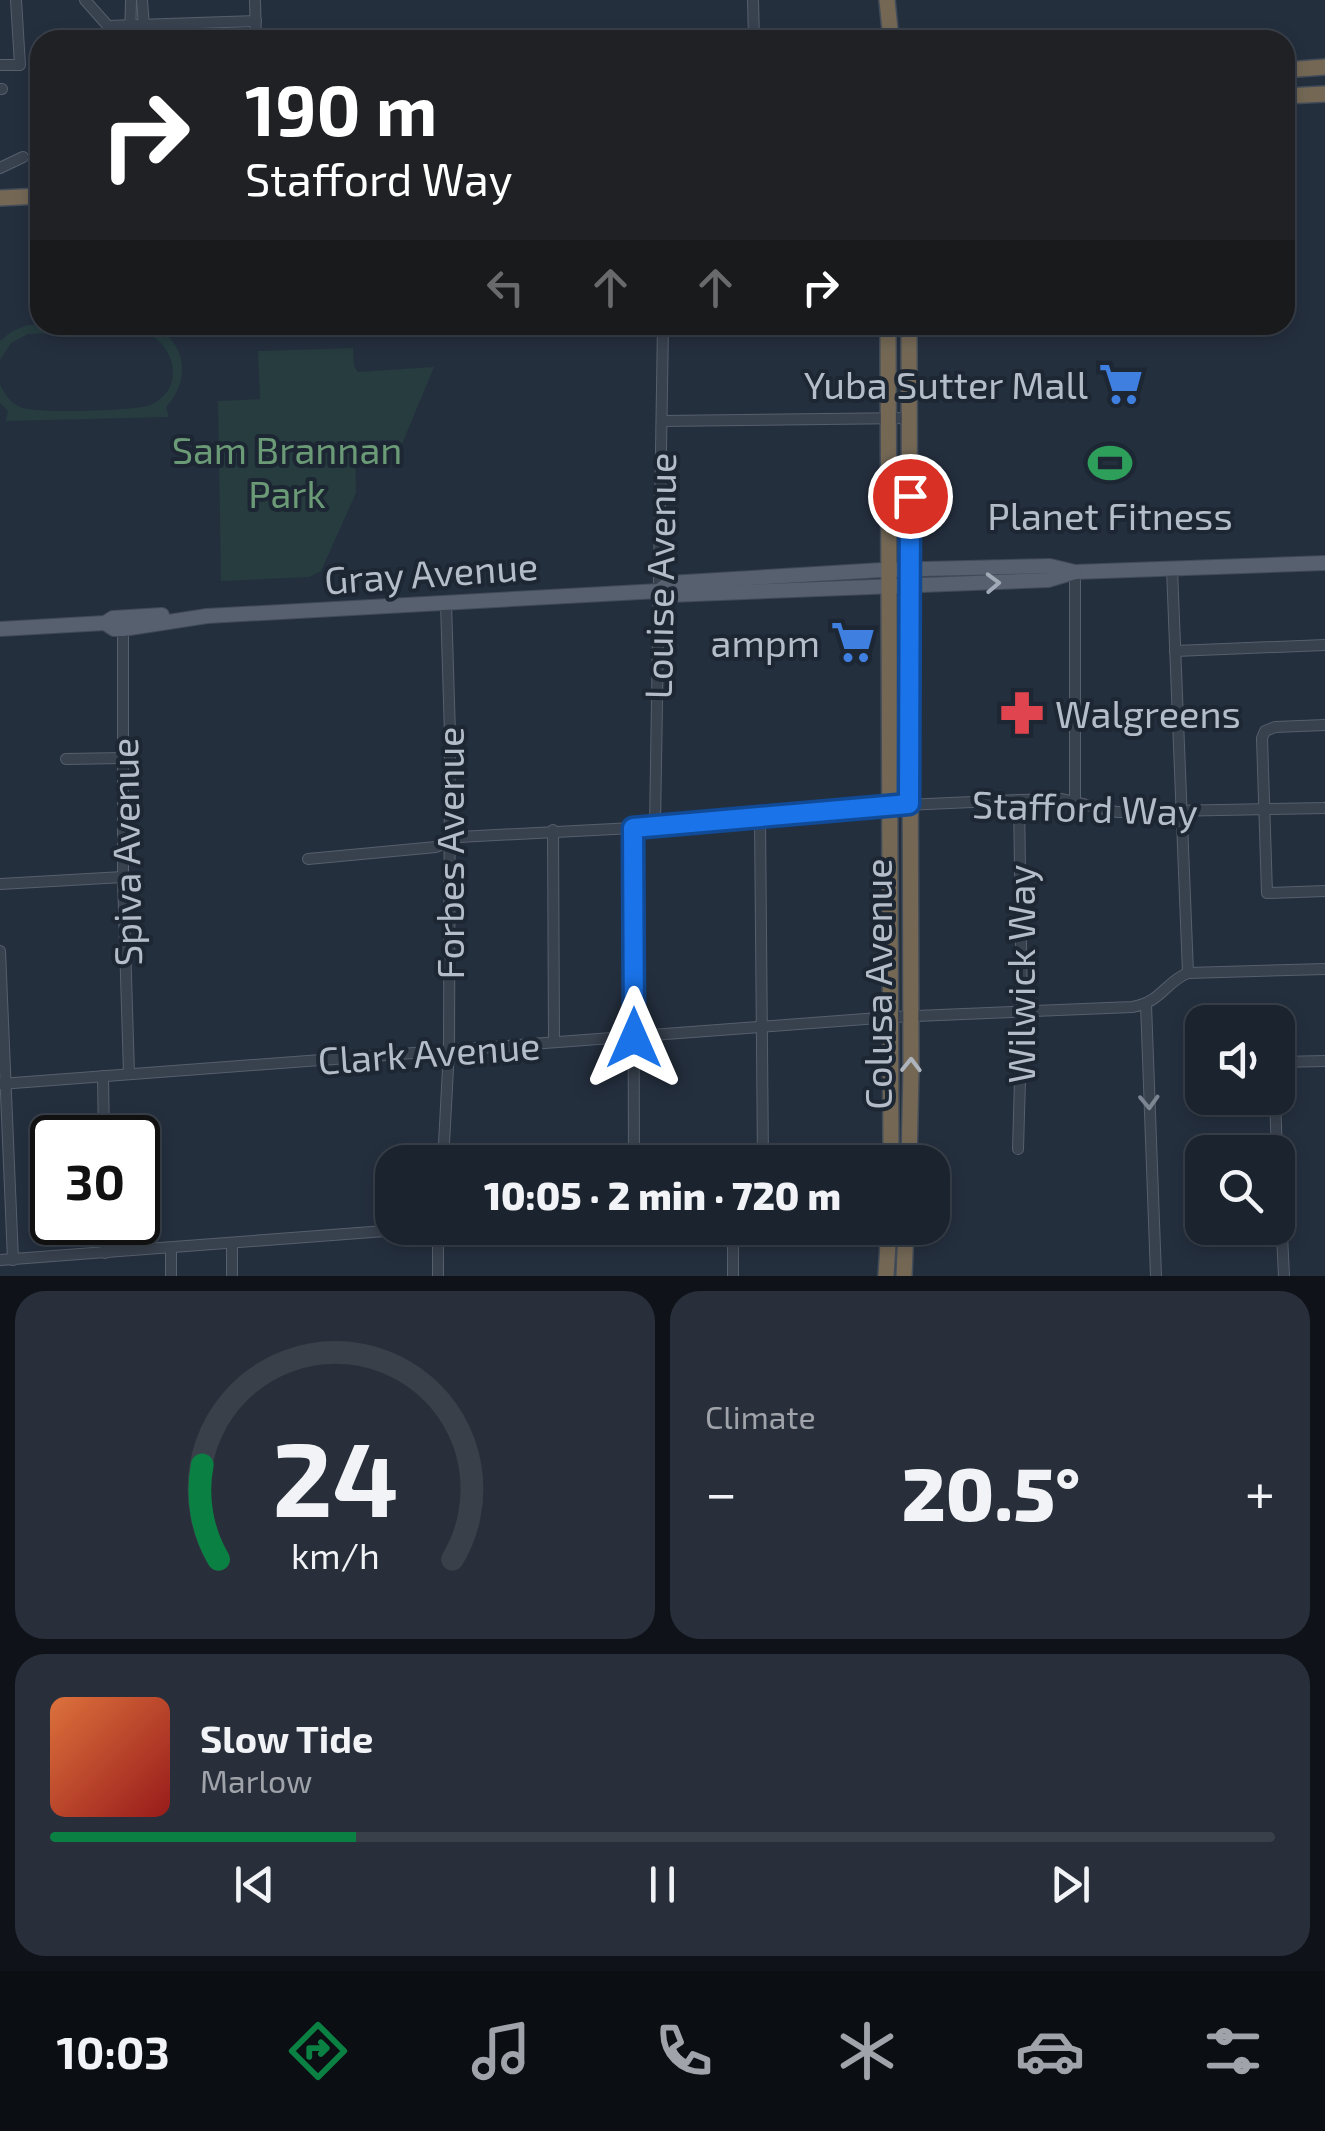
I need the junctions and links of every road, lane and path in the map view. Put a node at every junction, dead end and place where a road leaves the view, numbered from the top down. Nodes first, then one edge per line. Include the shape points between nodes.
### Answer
1 (16, 0) edge
2 (85, 0) edge
3 (131, 0) edge
4 (142, 0) edge
5 (255, 0) edge
6 (753, 0) edge
7 (887, 0) edge
8 (256, 21) junction
9 (130, 25) junction
10 (144, 25) junction
11 (130, 30) edge
12 (144, 30) edge
13 (256, 30) edge
14 (754, 30) edge
15 (890, 30) edge
16 (0, 65) edge
17 (1325, 67) edge
18 (1295, 69) edge
19 (1325, 94) edge
20 (1295, 96) edge
21 (23, 157) dead end
22 (0, 168) edge
23 (30, 196) edge
24 (0, 198) edge
25 (663, 335) edge
26 (888, 335) edge
27 (910, 335) edge
28 (889, 418) junction
29 (910, 418) junction
30 (662, 420) junction
31 (1325, 563) edge
32 (1172, 568) junction
33 (1075, 572) junction
34 (890, 578) junction
35 (911, 578) junction
36 (658, 591) junction
37 (446, 603) junction
38 (207, 616) junction
39 (105, 623) junction
40 (0, 629) edge
41 (123, 629) junction
42 (1325, 645) edge
43 (1175, 651) junction
44 (1325, 725) edge
45 (124, 758) junction
46 (66, 759) dead end
47 (1018, 800) junction
48 (1075, 802) junction
49 (909, 804) junction
50 (891, 806) junction
51 (1325, 808) edge
52 (1180, 811) junction
53 (1264, 811) junction
54 (760, 818) junction
55 (656, 826) junction
56 (633, 828) junction
57 (552, 830) junction
58 (447, 842) junction
59 (308, 858) dead end
60 (123, 877) junction
61 (0, 884) edge
62 (1325, 890) edge
63 (0, 951) edge
64 (1325, 969) edge
65 (1188, 973) junction
66 (1146, 1004) junction
67 (1022, 1010) junction
68 (892, 1016) junction
69 (910, 1016) junction
70 (762, 1027) junction
71 (634, 1038) junction
72 (554, 1042) junction
73 (449, 1050) junction
74 (1325, 1061) edge
75 (1295, 1062) edge
76 (129, 1074) junction
77 (103, 1076) junction
78 (2, 1083) edge
79 (104, 1115) edge
80 (444, 1145) edge
81 (634, 1145) edge
82 (763, 1145) edge
83 (891, 1145) edge
84 (909, 1145) edge
85 (1018, 1149) dead end
86 (375, 1232) edge
87 (232, 1244) junction
88 (105, 1245) edge
89 (438, 1245) edge
90 (732, 1245) edge
91 (888, 1245) edge
92 (905, 1245) edge
93 (1282, 1245) edge
94 (171, 1248) junction
95 (105, 1253) junction
96 (0, 1260) edge
97 (13, 1260) junction
98 (172, 1276) edge
99 (232, 1276) edge
100 (438, 1276) edge
101 (733, 1276) edge
102 (886, 1276) edge
103 (904, 1276) edge
104 (1156, 1276) edge
105 (1284, 1276) edge

1 - 16 street via 20,65
2 - 9 street via 108,26
3 - 9 street
4 - 10 street
5 - 8 street
6 - 14 street
7 - 15 highway
8 - 10 street
8 - 13 street
9 - 10 street
9 - 11 street
10 - 12 street
17 - 18 highway
19 - 20 highway
21 - 22 street
23 - 24 highway
25 - 30 street, Louise Avenue
26 - 28 highway, Colusa Avenue
27 - 29 highway, Colusa Avenue
28 - 29 street
28 - 30 street
28 - 34 highway, Colusa Avenue
29 - 35 highway, Colusa Avenue
30 - 36 street, Louise Avenue
31 - 32 main road, Gray Avenue
32 - 33 main road, Gray Avenue
32 - 43 street
33 - 35 main road, Gray Avenue via 1048,580
33 - 48 street
34 - 35 main road, Gray Avenue
34 - 36 main road, Gray Avenue via 669,583
34 - 50 highway, Colusa Avenue
35 - 49 highway, Colusa Avenue
36 - 37 main road, Gray Avenue
36 - 55 street, Louise Avenue
37 - 38 main road, Gray Avenue
37 - 58 street, Forbes Avenue
38 - 39 main road, Gray Avenue
38 - 41 main road, Gray Avenue
39 - 40 main road, Gray Avenue
39 - 41 main road, Gray Avenue
41 - 45 street, Spiva Avenue
42 - 43 street
43 - 52 street
44 - 53 street via 1265,731
45 - 46 street
45 - 60 street, Spiva Avenue
47 - 48 street, Stafford Way
47 - 49 street, Stafford Way
47 - 67 street, Wilwick Way
48 - 52 street, Stafford Way via 1116,812
49 - 50 street, Stafford Way
49 - 69 highway, Colusa Avenue
50 - 54 street, Stafford Way
50 - 68 highway, Colusa Avenue
51 - 53 street, Stafford Way
52 - 53 street, Stafford Way
52 - 65 street
53 - 62 street via 1267,893
54 - 55 street, Stafford Way
54 - 70 street
55 - 56 street, Stafford Way
56 - 57 street, Stafford Way
56 - 71 street
57 - 58 street, Stafford Way
57 - 72 street
58 - 59 street, Stafford Way
58 - 73 street, Forbes Avenue
60 - 61 street
60 - 76 street, Spiva Avenue
63 - 78 street
64 - 65 street
65 - 66 street
66 - 67 street, Clark Avenue
66 -> 104 street
67 - 69 street, Clark Avenue
67 - 85 street, Wilwick Way
68 - 69 street, Clark Avenue
68 - 70 street, Clark Avenue
68 - 83 highway, Colusa Avenue
84 -> 69 highway, Colusa Avenue
70 - 71 street, Clark Avenue
70 - 82 street
71 - 72 street, Clark Avenue
71 - 81 street
72 - 73 street, Clark Avenue
73 - 76 street, Clark Avenue
73 - 80 street, Forbes Avenue
74 - 75 street
76 - 77 street, Clark Avenue
77 - 78 street, Clark Avenue
77 - 79 street
78 - 97 street
86 - 87 street
87 - 94 street
87 - 99 street
88 - 95 street
89 - 100 street
90 - 101 street
91 - 102 highway
92 - 103 highway
93 - 105 street
94 - 95 street
94 - 98 street
95 - 97 street
96 - 97 street

